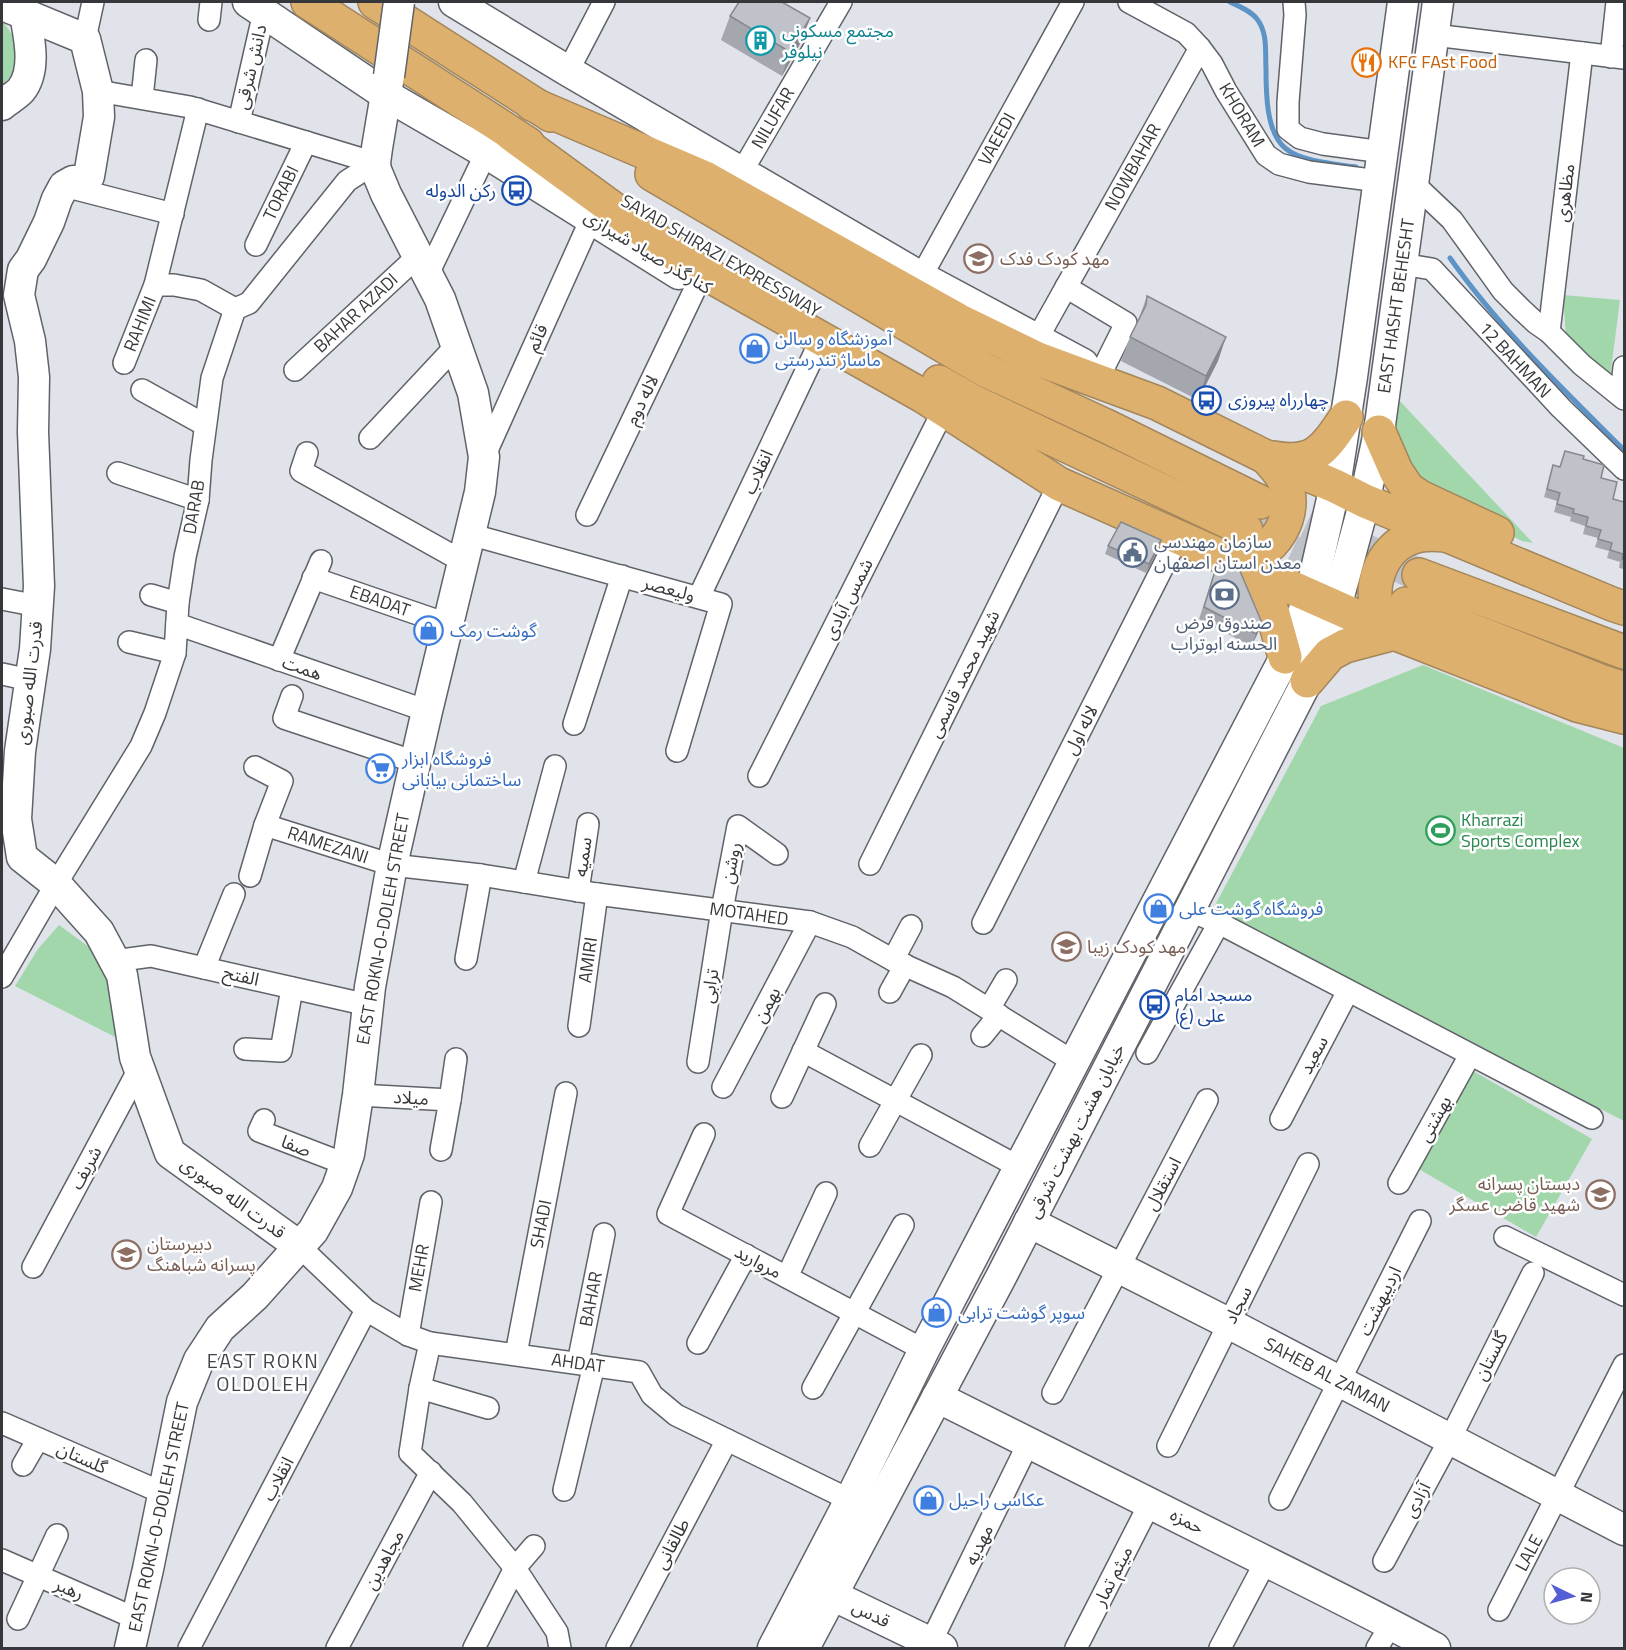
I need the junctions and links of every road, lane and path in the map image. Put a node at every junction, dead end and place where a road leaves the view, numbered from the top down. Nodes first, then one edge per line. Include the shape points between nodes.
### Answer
1 (93, 2) edge
2 (308, 2) edge
3 (375, 2) edge
4 (399, 2) edge
5 (454, 2) edge
6 (604, 2) edge
7 (841, 2) edge
8 (1073, 2) edge
9 (1129, 2) edge
10 (1294, 2) edge
11 (1403, 2) edge
12 (1438, 2) edge
13 (1617, 2) edge
14 (256, 7) edge
15 (14, 8) edge
16 (1434, 35) junction
17 (85, 39) junction
18 (1200, 48) junction
19 (1582, 53) junction
20 (1618, 57) edge
21 (146, 60) dead end
22 (568, 70) junction
23 (387, 86) junction
24 (98, 91) junction
25 (142, 98) junction
26 (532, 104) junction
27 (2, 105) edge
28 (198, 110) junction
29 (239, 122) junction
30 (306, 142) junction
31 (499, 144) junction
32 (375, 163) junction
33 (1381, 167) junction
34 (741, 173) junction
35 (1413, 183) junction
36 (64, 186) junction
37 (173, 214) junction
38 (591, 219) junction
39 (256, 245) dead end
40 (1401, 264) junction
41 (422, 266) junction
42 (921, 277) junction
43 (155, 285) junction
44 (697, 285) junction
45 (1066, 287) junction
46 (236, 309) junction
47 (1548, 332) junction
48 (1037, 339) junction
49 (456, 346) junction
50 (818, 346) junction
51 (124, 363) dead end
52 (1624, 367) edge
53 (295, 370) dead end
54 (1101, 373) junction
55 (142, 390) dead end
56 (1623, 397) edge
57 (1157, 403) junction
58 (1346, 417) junction
59 (937, 423) junction
60 (205, 425) junction
61 (1379, 432) junction
62 (370, 438) dead end
63 (308, 453) dead end
64 (484, 457) junction
65 (1266, 457) junction
66 (1624, 469) edge
67 (118, 473) dead end
68 (1059, 483) junction
69 (1335, 486) junction
70 (198, 500) junction
71 (1365, 501) junction
72 (587, 515) dead end
73 (1450, 536) junction
74 (1178, 537) junction
75 (466, 547) junction
76 (1243, 566) junction
77 (1531, 570) junction
78 (1419, 575) tunnel mouth
79 (622, 576) junction
80 (151, 595) dead end
81 (699, 597) junction
82 (2, 599) edge
83 (1323, 601) junction
84 (178, 603) junction
85 (38, 606) junction
86 (1624, 608) edge
87 (1400, 619) junction
88 (177, 624) junction
89 (447, 624) junction
90 (129, 642) dead end
91 (1624, 651) edge
92 (175, 653) junction
93 (1285, 657) junction
94 (279, 660) junction
95 (16, 677) edge
96 (1307, 681) junction
97 (1624, 689) edge
98 (292, 696) dead end
99 (427, 711) junction
100 (1624, 718) edge
101 (574, 724) dead end
102 (677, 751) dead end
103 (415, 762) junction
104 (555, 766) dead end
105 (255, 767) dead end
106 (759, 776) dead end
107 (588, 824) dead end
108 (265, 825) junction
109 (12, 854) edge
110 (777, 854) dead end
111 (870, 864) dead end
112 (392, 865) junction
113 (250, 876) dead end
114 (481, 876) junction
115 (524, 882) junction
116 (56, 884) junction
117 (588, 892) junction
118 (234, 894) dead end
119 (722, 910) junction
120 (1189, 910) junction
121 (810, 922) junction
122 (983, 923) dead end
123 (1219, 923) junction
124 (911, 926) dead end
125 (466, 958) dead end
126 (114, 961) junction
127 (899, 963) junction
128 (204, 968) junction
129 (2, 977) edge
130 (1006, 980) dead end
131 (291, 988) junction
132 (1348, 991) junction
133 (890, 992) dead end
134 (825, 1004) dead end
135 (368, 1005) junction
136 (994, 1012) junction
137 (579, 1026) dead end
138 (982, 1036) dead end
139 (245, 1049) dead end
140 (803, 1051) junction
141 (1147, 1053) dead end
142 (921, 1055) dead end
143 (1470, 1055) junction
144 (456, 1059) dead end
145 (698, 1062) dead end
146 (1074, 1062) junction
147 (139, 1069) junction
148 (723, 1088) dead end
149 (566, 1093) dead end
150 (358, 1095) junction
151 (782, 1098) dead end
152 (450, 1100) junction
153 (895, 1100) junction
154 (1208, 1100) dead end
155 (1592, 1118) dead end
156 (1281, 1119) dead end
157 (264, 1120) dead end
158 (704, 1134) dead end
159 (870, 1146) dead end
160 (441, 1150) dead end
161 (345, 1164) junction
162 (1308, 1164) dead end
163 (1019, 1167) junction
164 (1399, 1183) dead end
165 (826, 1193) dead end
166 (431, 1202) dead end
167 (1420, 1221) dead end
168 (1029, 1222) junction
169 (903, 1225) dead end
170 (604, 1234) dead end
171 (1505, 1237) dead end
172 (299, 1246) junction
173 (746, 1255) junction
174 (972, 1260) junction
175 (33, 1266) dead end
176 (1119, 1268) junction
177 (1533, 1273) dead end
178 (1000, 1277) junction
179 (787, 1278) junction
180 (1624, 1295) edge
181 (366, 1310) junction
182 (855, 1314) junction
183 (1228, 1323) junction
184 (408, 1335) junction
185 (430, 1343) junction
186 (698, 1343) dead end
187 (924, 1350) junction
188 (516, 1354) junction
189 (586, 1364) junction
190 (1624, 1365) edge
191 (1340, 1381) junction
192 (420, 1388) junction
193 (813, 1388) dead end
194 (1053, 1393) dead end
195 (936, 1397) junction
196 (488, 1408) dead end
197 (2, 1423) edge
198 (38, 1439) junction
199 (1450, 1439) junction
200 (727, 1440) junction
201 (1029, 1442) junction
202 (1167, 1446) dead end
203 (23, 1465) dead end
204 (430, 1472) junction
205 (564, 1490) dead end
206 (163, 1494) junction
207 (1558, 1496) junction
208 (1280, 1499) dead end
209 (850, 1500) junction
210 (1149, 1503) junction
211 (1624, 1530) edge
212 (57, 1535) dead end
213 (534, 1546) dead end
214 (2, 1560) edge
215 (1266, 1561) junction
216 (1384, 1561) dead end
217 (515, 1568) junction
218 (38, 1576) junction
219 (832, 1595) junction
220 (1499, 1610) dead end
221 (18, 1619) dead end
222 (137, 1619) junction
223 (1384, 1636) edge
224 (934, 1647) edge
225 (130, 1648) edge
226 (189, 1648) edge
227 (337, 1648) edge
228 (474, 1648) edge
229 (560, 1648) edge
230 (617, 1648) edge
231 (773, 1648) edge
232 (804, 1648) edge
233 (1076, 1648) edge
234 (1220, 1648) edge
235 (1435, 1648) edge

1 - 17 street
2 - 31 highway, SAYAD SHIRAZI EXPRESSWAY
3 - 26 highway, SAYAD SHIRAZI EXPRESSWAY
4 - 23 main road, EAST ROKN-O-DOLEH STREET, bridge
5 - 22 main road
6 - 22 street
7 - 34 street, NILUFAR
8 - 42 street, VAEEDI
9 - 18 street, KHORAM via 1186,33
10 - 33 street, KHORAM via 1288,129 1300,138
11 - 33 main road, EAST HASHT BEHESHT
12 - 16 main road, EAST HASHT BEHESHT
13 - 20 street
14 - 23 main road, کنارگذر صیاد شیرازی
14 - 29 street, دانش شرقی
15 - 17 main road
15 - 27 main road via 30,39 30,71 21,90
16 - 19 street
16 - 35 main road, EAST HASHT BEHESHT
17 - 24 main road
18 - 33 street, KHORAM via 1266,155 1279,164 1309,172
18 - 45 street, NOWBAHAR
19 - 20 street
19 - 47 street, مظاهری
21 - 25 street
22 - 34 main road
23 - 31 main road, کنارگذر صیاد شیرازی
23 - 32 main road, EAST ROKN-O-DOLEH STREET
24 - 25 street
24 - 36 main road via 99,117 89,176
25 - 28 street
26 - 31 highway, SAYAD SHIRAZI EXPRESSWAY via 985,370 1104,425 1253,516 972,401
26 - 57 highway via 705,178 958,320 1028,354
28 - 29 street
28 - 37 street, RAHIMI
29 - 30 street
30 - 32 street
30 - 39 street, TORABI
31 - 38 main road, کنارگذر صیاد شیرازی
31 - 41 street
31 - 68 highway via 689,264 922,396
32 - 41 main road, EAST ROKN-O-DOLEH STREET
32 - 46 street via 347,181 249,303
33 - 58 main road, EAST HASHT BEHESHT
34 - 42 main road
35 - 40 main road, EAST HASHT BEHESHT
35 - 47 street via 1452,220 1503,291
36 - 37 street
36 - 85 main road, قدرت الله صبوری via 23,270 19,295 34,377
37 - 43 street, RAHIMI
38 - 44 main road, کنارگذر صیاد شیرازی
38 - 64 street, قائم
40 - 61 main road, EAST HASHT BEHESHT
40 - 66 street, 12 BAHMAN via 1432,269 1561,408
41 - 49 main road, EAST ROKN-O-DOLEH STREET via 440,299
41 - 53 street, BAHAR AZADI
42 - 48 main road
43 - 46 street via 201,290
43 - 51 street, RAHIMI
44 - 50 main road, کنارگذر صیاد شیرازی
44 - 72 street, لاله دوم
45 - 48 street, NOWBAHAR
45 - 54 street via 1126,323
46 - 60 street, DARAB via 212,378
47 - 56 street
48 - 54 main road
49 - 62 street
49 - 64 main road, EAST ROKN-O-DOLEH STREET via 473,393
50 - 59 main road, کنارگذر صیاد شیرازی
50 - 81 street, انقلاب
52 - 56 street
54 - 57 main road
55 - 60 street
57 - 65 highway
58 - 65 highway via 1324,446 1310,457
58 - 69 main road, EAST HASHT BEHESHT
59 - 68 main road, کنارگذر صیاد شیرازی
59 - 106 street, شمس آبادی
60 - 70 street, DARAB
61 - 71 main road, EAST HASHT BEHESHT
61 - 77 highway via 1408,489 1514,541
63 - 75 street, ولیعصر via 301,471
64 - 75 main road, EAST ROKN-O-DOLEH STREET
65 - 69 highway
65 - 76 highway via 1280,471 1288,490 1288,511 1282,531
67 - 70 street
68 - 74 highway
68 - 111 street, شهید محمد قاسمی
69 - 71 highway
69 - 83 main road, EAST HASHT BEHESHT
70 - 84 street, DARAB
71 - 73 highway
71 - 83 main road, EAST HASHT BEHESHT
73 - 77 highway
73 - 87 highway via 1431,533 1412,537 1395,547 1382,562 1375,600 1381,618
74 - 76 highway
74 - 122 street, لاله اول
75 - 79 street, ولیعصر
75 - 89 main road, EAST ROKN-O-DOLEH STREET
76 - 83 highway
76 - 93 highway via 1273,614
77 - 86 highway
78 - 91 highway
79 - 81 street, ولیعصر
79 - 101 street
80 - 84 street
81 - 102 street, ولیعصر via 721,604
82 - 85 street
83 - 87 highway
83 - 93 main road, خیابان هشت بهشت شرقی
83 - 96 main road, خیابان هشت بهشت شرقی
84 - 88 street, DARAB
85 - 95 main road, قدرت الله صبوری via 35,649
87 - 96 highway via 1330,654
87 - 97 highway
87 - 100 highway via 1577,705
88 - 92 street, DARAB
88 - 94 street, همت
89 - 94 street, EBADAT via 317,569
89 - 99 main road, EAST ROKN-O-DOLEH STREET
90 - 92 street
92 - 116 street, DARAB via 141,746
93 - 146 main road, خیابان هشت بهشت شرقی
94 - 99 street, همت
95 - 109 main road, قدرت الله صبوری via 22,731
96 - 120 main road, خیابان هشت بهشت شرقی
98 - 103 street via 284,718
99 - 103 main road, EAST ROKN-O-DOLEH STREET
103 - 112 main road, EAST ROKN-O-DOLEH STREET
104 - 115 street
105 - 108 street via 282,781
107 - 117 street, سمیه
108 - 112 street, RAMEZANI
108 - 113 street
109 - 116 main road, قدرت الله صبوری
110 - 119 street, روشن via 738,826
112 - 114 street, MOTAHED
112 - 135 main road, EAST ROKN-O-DOLEH STREET
114 - 115 street, MOTAHED
114 - 125 street
115 - 117 street, MOTAHED
116 - 126 main road, قدرت الله صبوری via 99,932
116 - 129 street, DARAB
117 - 119 street, MOTAHED
117 - 137 street, AMIRI
118 - 128 street
119 - 121 street, MOTAHED
119 - 145 street, ترابی
120 - 123 street
120 - 168 main road, خیابان هشت بهشت شرقی
121 - 127 street, MOTAHED via 852,937
121 - 148 street, بهمن
123 - 132 street
123 - 141 street
124 - 127 street
126 - 128 street, الفتح via 151,956
126 - 147 main road, قدرت الله صبوری via 122,975
127 - 133 street
127 - 136 street, MOTAHED
128 - 131 street, الفتح
130 - 136 street
131 - 135 street, الفتح
131 - 139 street via 280,1051
132 - 143 street
132 - 156 street, سعید
134 - 140 street
135 - 150 main road, EAST ROKN-O-DOLEH STREET
136 - 138 street
136 - 146 street, MOTAHED
140 - 151 street
140 - 153 street
142 - 153 street
143 - 155 street
143 - 164 street, بهشتی
144 - 152 street
146 - 163 main road, خیابان هشت بهشت شرقی
147 - 172 main road, قدرت الله صبوری via 170,1153
147 - 175 street, شریف
149 - 188 street, SHADI
150 - 152 street, میلاد
150 - 161 main road, EAST ROKN-O-DOLEH STREET
152 - 160 street, میلاد
153 - 159 street
153 - 163 street
154 - 176 street, استقلال
157 - 161 street, صفا via 259,1131
158 - 173 street, مروارید via 668,1214
161 - 172 main road, EAST ROKN-O-DOLEH STREET via 337,1188 313,1231
162 - 183 street, سجاد
163 - 174 main road, خیابان هشت بهشت شرقی
165 - 179 street
166 - 184 street, MEHR
167 - 191 street, اردیبهشت
168 - 176 main road, SAHEB AL ZAMAN
168 - 178 main road, خیابان هشت بهشت شرقی
169 - 182 street
170 - 189 street, BAHAR
171 - 180 street
172 - 181 street, AHDAT
172 - 206 main road, EAST ROKN-O-DOLEH STREET via 255,1296 220,1328 199,1360 182,1402
173 - 179 street, مروارید
173 - 186 street
174 - 178 main road
174 - 187 main road, خیابان هشت بهشت شرقی
176 - 183 main road, SAHEB AL ZAMAN
176 - 194 street, استقلال
177 - 199 street, گلستان
178 - 195 main road, خیابان هشت بهشت شرقی
179 - 182 street, مروارید
181 - 184 street, AHDAT
181 - 226 street, انقلاب
182 - 187 street, مروارید
182 - 193 street
183 - 191 main road, SAHEB AL ZAMAN
183 - 202 street, سجاد
184 - 185 street, AHDAT
185 - 188 street, AHDAT
185 - 192 street
187 - 209 main road, خیابان هشت بهشت شرقی
188 - 189 street, AHDAT
189 - 200 street, AHDAT via 639,1372 652,1395 676,1415
189 - 205 street, BAHAR
190 - 207 street, LALE
191 - 199 main road, SAHEB AL ZAMAN
191 - 208 street, اردیبهشت
192 - 196 street
192 - 204 street via 410,1453
195 - 201 main road, حمزه
195 - 219 main road, خیابان هشت بهشت شرقی
197 - 198 street, گلستان
198 - 203 street
198 - 206 street, گلستان
199 - 207 main road, SAHEB AL ZAMAN
199 - 216 street, آزادی
200 - 209 street, AHDAT
200 - 230 street, طالقانی
201 - 210 main road, حمزه
201 - 224 street, مهدیه
204 - 217 street via 462,1503
204 - 227 street, مجاهدین
206 - 222 main road, EAST ROKN-O-DOLEH STREET
207 - 211 main road, SAHEB AL ZAMAN
207 - 220 street, LALE
209 - 231 main road, خیابان هشت بهشت شرقی
210 - 215 main road, حمزه
210 - 233 street, میثم تمار
212 - 218 street
213 - 217 street
214 - 218 street, رهبر
215 - 223 main road, حمزه
215 - 234 street
217 - 228 street
217 - 229 street via 557,1632
218 - 221 street
218 - 222 street, رهبر
219 - 224 main road, قدس
219 - 232 main road, خیابان هشت بهشت شرقی
222 - 225 main road, EAST ROKN-O-DOLEH STREET
223 - 235 main road, حمزه

